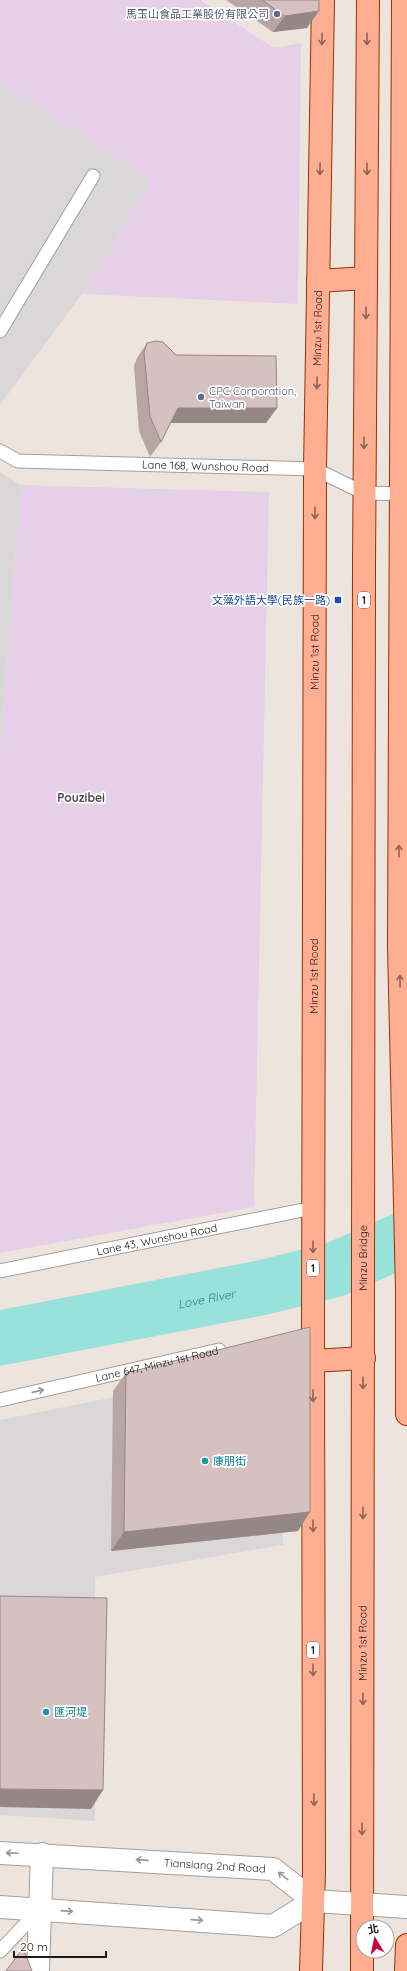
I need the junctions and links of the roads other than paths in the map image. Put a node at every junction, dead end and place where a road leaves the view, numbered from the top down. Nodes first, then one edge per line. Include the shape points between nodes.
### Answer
1 (323, 0) edge
2 (368, 0) edge
3 (403, 0) edge
4 (405, 58) edge
5 (93, 176) dead end
6 (366, 278) junction
7 (318, 281) junction
8 (0, 331) edge
9 (0, 452) edge
10 (315, 469) junction
11 (364, 493) junction
12 (404, 494) edge
13 (313, 1208) junction
14 (0, 1271) edge
15 (407, 1291) edge
16 (364, 1316) joint
17 (229, 1348) edge
18 (364, 1358) junction
19 (313, 1361) junction
20 (0, 1400) edge
21 (407, 1414) edge
22 (0, 1853) edge
23 (42, 1854) junction
24 (314, 1901) junction
25 (362, 1904) junction
26 (0, 1907) edge
27 (407, 1907) edge
28 (40, 1909) junction
29 (407, 1945) edge
30 (0, 1951) edge
31 (38, 1971) edge
32 (311, 1971) edge
33 (362, 1971) edge
34 (406, 1971) edge

1 -> 7 main road, Minzu 1st Road / 1
2 -> 6 main road, 1
3 - 4 main road
4 - 12 main road
5 - 8 lane
6 - 7 main road
6 -> 11 main road, 1
7 -> 10 main road, Minzu 1st Road / 1
9 - 10 lane, Lane 168, Wunshou Road via 18,461
10 - 11 lane, Lane 168, Wunshou Road
10 -> 13 main road, Minzu 1st Road / 1
11 - 12 lane, Lane 168, Wunshou Road
11 - 16 main road, Minzu Bridge / 1
15 -> 12 main road via 399,946
13 - 14 lane, Lane 43, Wunshou Road
13 -> 19 main road, 1 via 305,1330
15 - 21 main road
16 - 18 main road, Minzu 1st Road / 1
20 -> 17 lane, Lane 647, Minzu 1st Road
18 - 19 main road
18 -> 25 main road, Minzu 1st Road / 1
19 -> 24 main road, 1
23 -> 22 street, Tiansiang 2nd Road
24 -> 23 street, Tiansiang 2nd Road via 273,1869
23 - 28 street
24 - 25 street
28 -> 24 street via 273,1926
24 - 32 main road, 1
25 - 27 street
25 - 33 main road, Minzu 1st Road / 1
26 - 28 street
28 - 30 lane
28 - 31 street
29 - 34 main road

